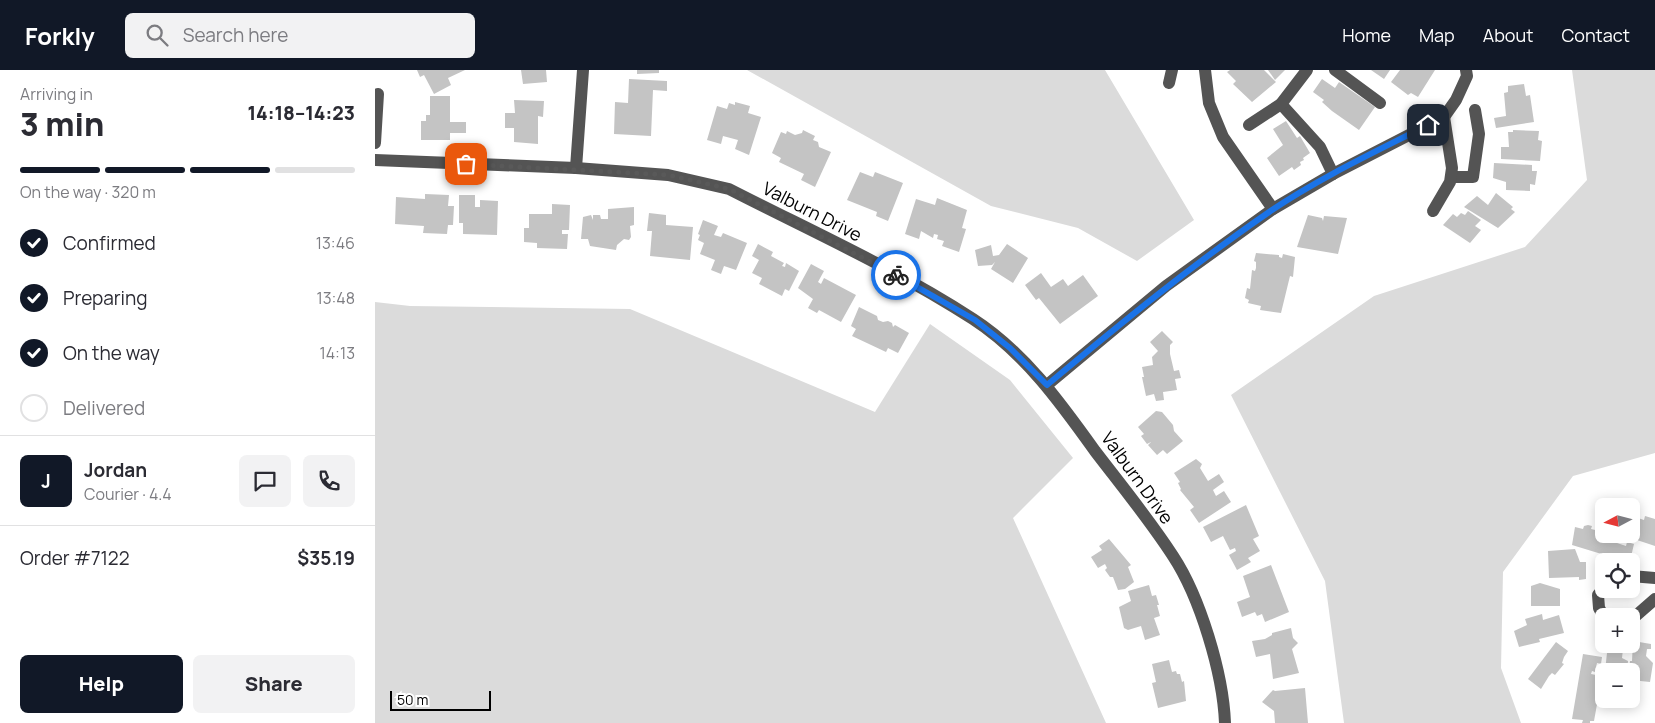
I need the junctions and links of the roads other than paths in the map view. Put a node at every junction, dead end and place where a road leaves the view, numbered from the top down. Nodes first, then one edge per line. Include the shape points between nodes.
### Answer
1 (583, 70) edge
2 (1172, 70) edge
3 (1205, 70) edge
4 (1307, 70) edge
5 (1335, 70) edge
6 (1466, 70) edge
7 (1169, 83) dead end
8 (378, 94) dead end
9 (1381, 103) dead end
10 (1281, 104) junction
11 (1475, 110) dead end
12 (1444, 117) junction
13 (1249, 125) dead end
14 (375, 143) edge
15 (375, 160) edge
16 (576, 168) junction
17 (1333, 174) junction
18 (1451, 178) junction
19 (1273, 210) junction
20 (1433, 211) dead end
21 (1047, 385) junction
22 (1640, 577) edge
23 (1655, 578) edge
24 (1654, 600) edge
25 (1640, 612) edge
26 (1225, 723) edge

1 - 16 street
2 - 7 street
3 - 19 street via 1209,103 1223,137
4 - 10 street
5 - 9 street
6 - 12 street via 1467,76 1456,100
8 - 14 street
10 - 13 street
10 - 17 street via 1320,147
11 - 18 street via 1479,134 1473,177
12 - 17 street
12 - 18 street
15 - 16 street, Valburn Drive
16 - 21 street, Valburn Drive via 668,175 729,189 975,320 1010,348
17 - 19 street
18 - 20 street
19 - 21 street via 1166,286
21 - 26 street, Valburn Drive via 1174,557 1196,604 1214,658 1225,707
22 - 23 street
24 - 25 street

